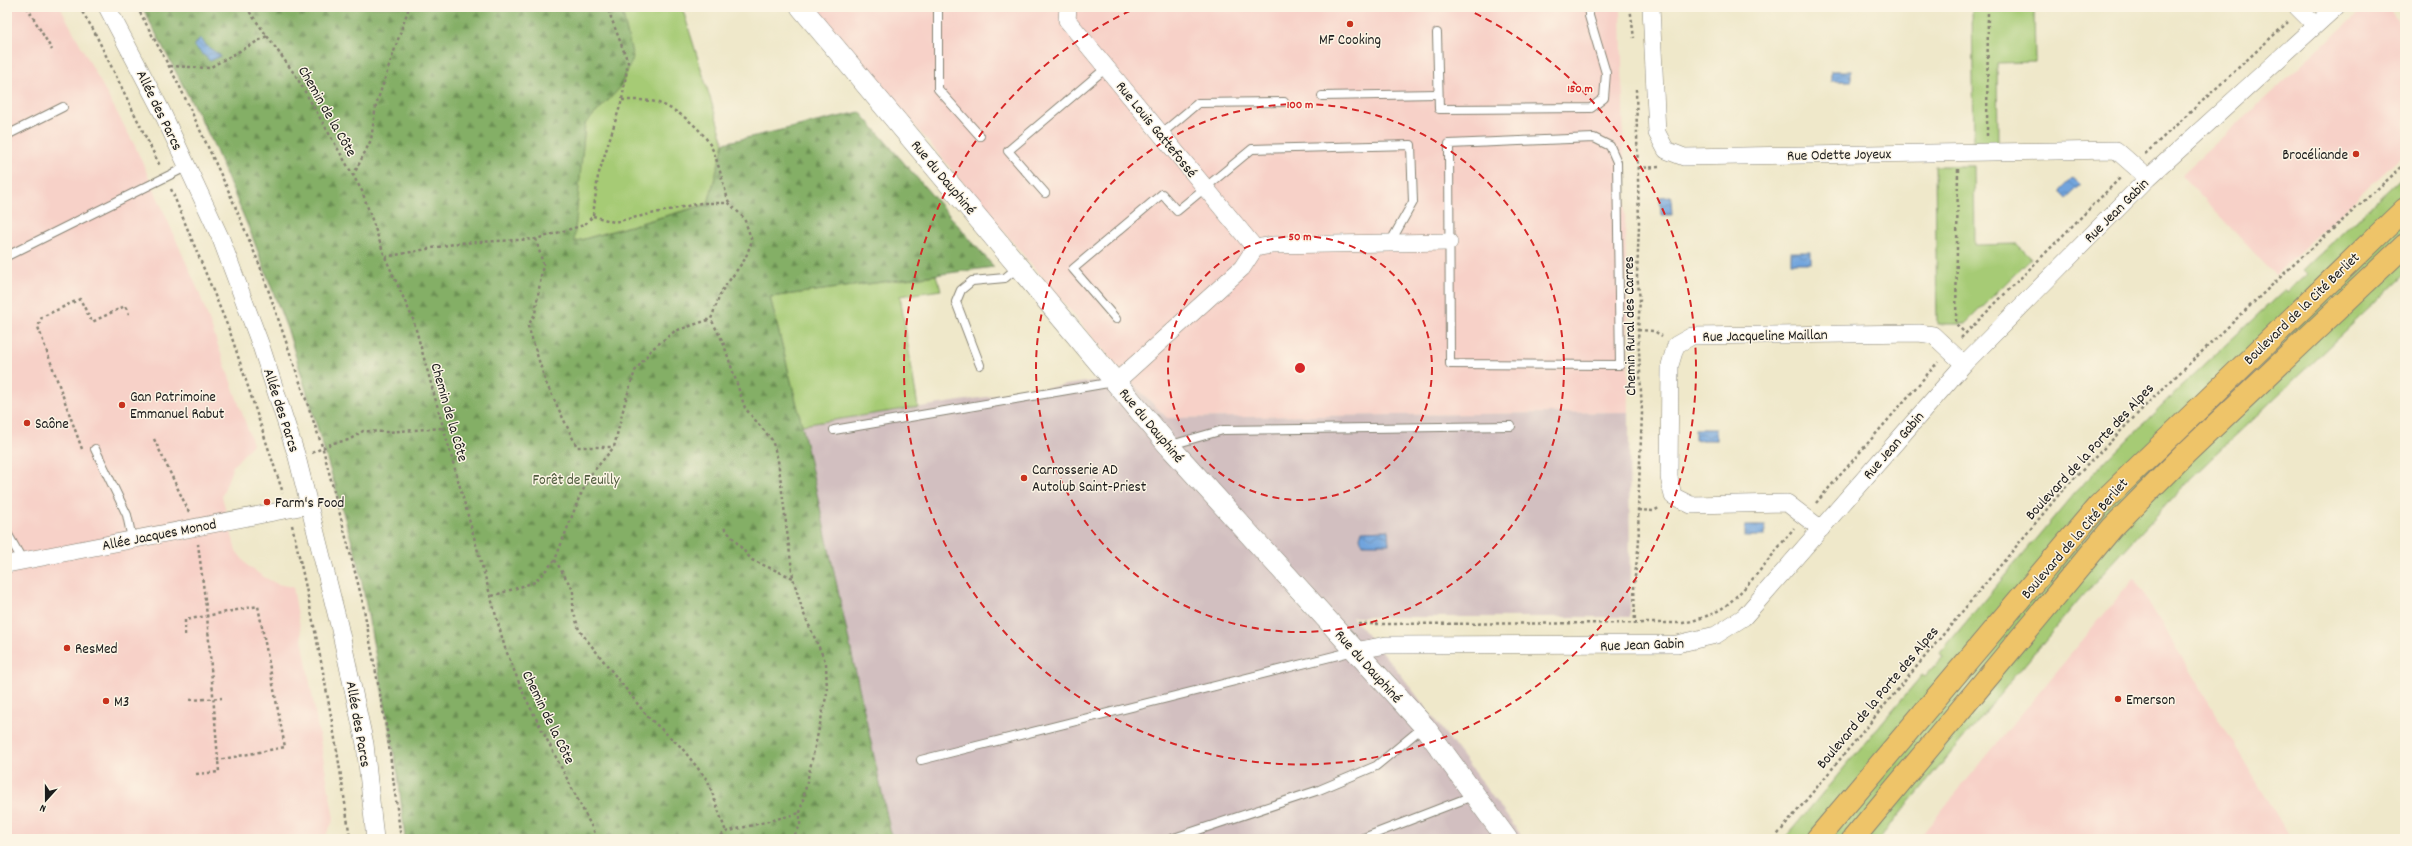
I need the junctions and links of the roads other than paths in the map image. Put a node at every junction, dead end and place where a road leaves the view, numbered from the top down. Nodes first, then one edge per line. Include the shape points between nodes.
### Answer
1 (107, 7) edge
2 (801, 7) edge
3 (938, 7) edge
4 (1068, 7) edge
5 (1589, 7) edge
6 (1650, 7) edge
7 (2336, 7) edge
8 (2299, 9) edge
9 (2315, 25) junction
10 (1437, 33) dead end
11 (1106, 68) junction
12 (1438, 94) junction
13 (1322, 96) dead end
14 (1284, 102) dead end
15 (63, 107) dead end
16 (1161, 134) junction
17 (7, 135) edge
18 (980, 136) dead end
19 (188, 166) junction
20 (2148, 178) junction
21 (1205, 188) junction
22 (1045, 193) dead end
23 (2405, 209) edge
24 (1391, 241) junction
25 (1449, 242) junction
26 (2405, 245) edge
27 (1255, 248) junction
28 (7, 256) edge
29 (1018, 266) junction
30 (1116, 319) dead end
31 (980, 364) dead end
32 (1964, 364) junction
33 (1116, 382) junction
34 (1511, 426) dead end
35 (834, 430) dead end
36 (1169, 446) junction
37 (95, 449) dead end
38 (310, 506) junction
39 (1821, 529) junction
40 (7, 533) edge
41 (132, 539) junction
42 (15, 563) edge
43 (1355, 651) junction
44 (1424, 726) junction
45 (921, 760) dead end
46 (1476, 795) junction
47 (375, 839) edge
48 (1171, 839) edge
49 (1361, 839) edge
50 (1507, 839) edge
51 (1817, 839) edge
52 (1853, 839) edge

1 - 19 street, Allée des Parcs
2 - 29 street, Rue du Dauphiné
3 - 18 lane via 938,89
4 - 11 street, Rue Louis Gattefossé via 1067,20
5 - 12 lane via 1589,16 1606,73 1604,98 1591,108 1439,109
6 - 20 street, Rue Odette Joyeux via 1657,133 1666,150 1684,157 2116,150
7 - 9 street, Rue Jean Gabin
8 - 9 street
9 - 20 street, Rue Jean Gabin
10 - 12 lane
11 - 16 street, Rue Louis Gattefossé
11 - 22 lane via 1008,151
12 - 13 lane
14 - 16 lane via 1198,103
15 - 17 lane
16 - 21 street, Rue Louis Gattefossé
19 - 28 lane
19 - 38 street, Allée des Parcs via 221,239 258,339
20 - 32 street, Rue Jean Gabin
21 - 24 lane via 1252,149 1411,146 1413,202
21 - 27 street, Rue Louis Gattefossé
21 - 30 lane via 1177,211 1162,194 1073,269
23 - 51 main road, Boulevard de la Cité Berliet via 2098,506
24 - 25 street
24 - 27 street via 1272,245
25 - 25 lane via 1448,144 1594,138 1610,146 1618,162 1620,365 1450,364
26 - 52 main road, Boulevard de la Cité Berliet via 2112,528
27 - 33 street via 1242,268
29 - 31 lane via 1005,278 972,281 961,290 956,302
29 - 33 street, Rue du Dauphiné
32 - 39 street, Rue Jean Gabin
32 - 39 street, Rue Jacqueline Maillan via 1933,335 1919,333 1692,336 1676,345 1670,365 1670,477 1673,496 1691,505 1788,503
33 - 35 lane
33 - 36 street, Rue du Dauphiné
34 - 36 lane via 1223,430
36 - 43 street, Rue du Dauphiné
37 - 41 lane via 127,515
38 - 41 street, Allée Jacques Monod
38 - 47 street, Allée des Parcs via 364,744
39 - 43 street, Rue Jean Gabin via 1744,617 1716,635 1677,644 1386,645
40 - 42 lane
41 - 42 street, Allée Jacques Monod
43 - 44 street, Rue du Dauphiné
43 - 45 lane
44 - 46 street, Rue du Dauphiné
44 - 48 lane via 1376,766 1319,790
46 - 49 lane
46 - 50 street, Rue du Dauphiné

